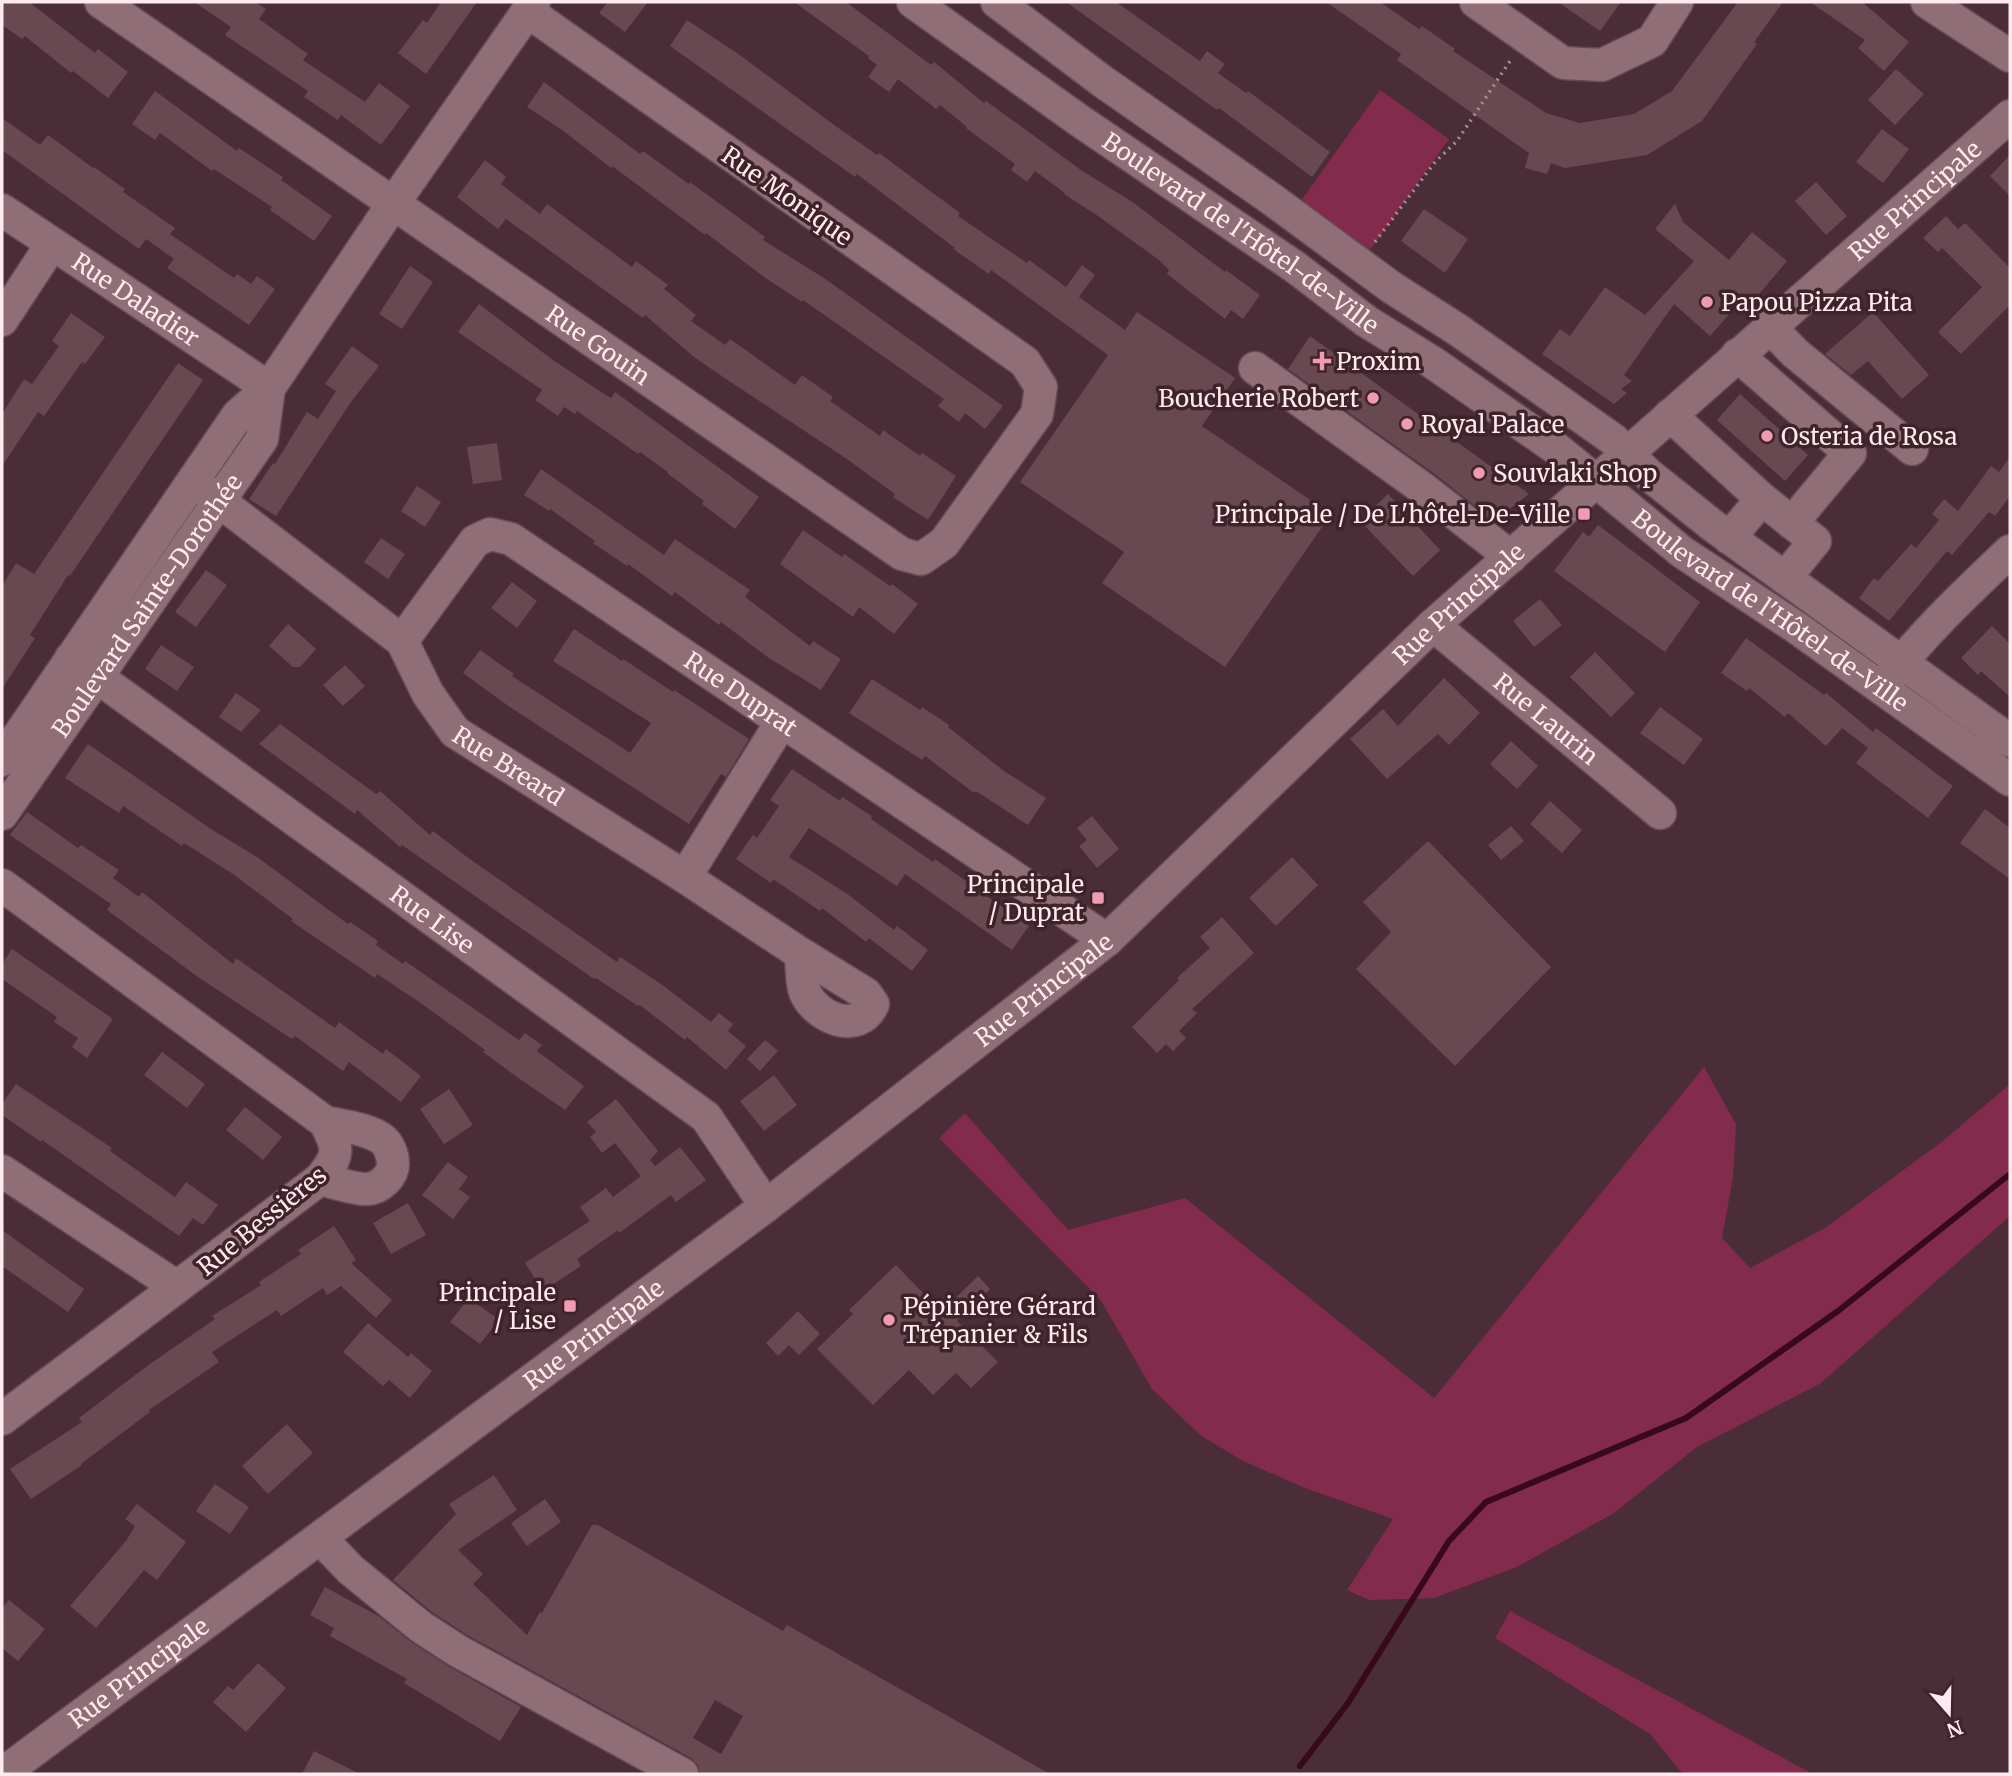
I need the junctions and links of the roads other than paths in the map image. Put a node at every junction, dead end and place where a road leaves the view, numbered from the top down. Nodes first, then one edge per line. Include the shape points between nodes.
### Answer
1 (101, 2) edge
2 (914, 2) edge
3 (997, 2) edge
4 (1476, 2) edge
5 (1677, 2) edge
6 (1927, 2) edge
7 (530, 6) edge
8 (2010, 56) edge
9 (2010, 116) edge
10 (393, 204) junction
11 (2, 210) edge
12 (52, 244) junction
13 (1391, 287) junction
14 (2, 320) edge
15 (1366, 321) junction
16 (1769, 326) junction
17 (1458, 330) junction
18 (1737, 355) junction
19 (1432, 362) junction
20 (1255, 368) dead end
21 (1041, 387) joint
22 (269, 388) junction
23 (1670, 415) junction
24 (1913, 449) dead end
25 (1626, 453) junction
26 (1596, 479) junction
27 (193, 481) junction
28 (1762, 499) junction
29 (220, 500) junction
30 (1792, 523) junction
31 (1729, 538) junction
32 (2010, 551) edge
33 (1511, 557) junction
34 (1785, 578) junction
35 (1433, 625) junction
36 (402, 641) junction
37 (71, 659) junction
38 (1901, 663) junction
39 (97, 677) junction
40 (1882, 689) junction
41 (782, 721) junction
42 (2010, 741) edge
43 (2, 760) edge
44 (2010, 780) edge
45 (1660, 813) dead end
46 (2, 814) edge
47 (685, 877) junction
48 (2, 885) edge
49 (1107, 940) junction
50 (801, 954) dead end
51 (325, 1122) junction
52 (2, 1171) edge
53 (320, 1179) junction
54 (766, 1206) junction
55 (177, 1287) junction
56 (2, 1419) edge
57 (320, 1538) junction
58 (2, 1773) edge
59 (682, 1774) edge

1 - 10 street, Rue Gouin
2 - 15 street, Boulevard de l'Hôtel-de-Ville
3 - 13 street, Boulevard de l'Hôtel-de-Ville
4 - 5 street via 1563,63 1602,65 1652,41
6 - 8 street
7 - 10 street, Boulevard Sainte-Dorothée
7 - 21 street, Rue Monique via 1025,362
9 - 16 street, Rue Principale
10 - 21 street, Rue Gouin via 902,554 921,559 944,543 1037,414
10 - 22 street, Boulevard Sainte-Dorothée
11 - 12 street, Rue Daladier
12 - 14 street
12 - 22 street, Rue Daladier
13 - 15 street
13 - 17 street, Boulevard de l'Hôtel-de-Ville
15 - 19 street, Boulevard de l'Hôtel-de-Ville
16 - 18 street, Rue Principale
16 - 24 street via 1795,353
17 - 19 street
17 - 25 street, Boulevard de l'Hôtel-de-Ville
18 - 23 street, Rue Principale
18 - 30 street via 1850,453
19 - 26 street, Boulevard de l'Hôtel-de-Ville
20 - 33 street
22 - 27 street, Boulevard Sainte-Dorothée via 238,415
22 - 29 street, Boulevard Sainte-Dorothée via 262,439
23 - 25 street, Rue Principale
23 - 28 street
25 - 26 street, Rue Principale
25 - 31 street, Boulevard de l'Hôtel-de-Ville
26 - 33 street, Rue Principale
26 - 40 street, Boulevard de l'Hôtel-de-Ville via 1682,552
27 - 29 street, Rue Breard
27 - 37 street, Boulevard Sainte-Dorothée
28 - 30 street
28 - 31 street
29 - 36 street, Rue Breard
29 - 39 street, Boulevard Sainte-Dorothée
30 - 34 street via 1815,541
31 - 34 street, Boulevard de l'Hôtel-de-Ville
32 - 38 street
33 - 35 street, Rue Principale
34 - 38 street, Boulevard de l'Hôtel-de-Ville
35 - 45 street, Rue Laurin
35 - 49 street, Rue Principale
36 - 41 street, Rue Duprat via 475,541 490,534 510,539
36 - 47 street, Rue Breard via 428,694 455,732
37 - 39 street, Rue Lise
37 - 43 street, Boulevard Sainte-Dorothée
38 - 40 street
38 - 42 street, Boulevard de l'Hôtel-de-Ville
39 - 46 street, Boulevard Sainte-Dorothée
39 - 54 street, Rue Lise via 706,1117
40 - 44 street, Boulevard de l'Hôtel-de-Ville
41 - 47 street
41 - 49 street, Rue Duprat
47 - 50 street, Rue Breard
48 - 51 street
49 - 54 street, Rue Principale
51 - 53 street, Rue Bessières via 337,1144 333,1164
51 - 53 street via 382,1139 393,1163 382,1184 368,1189
52 - 55 street
53 - 55 street, Rue Bessières
54 - 57 street, Rue Principale
55 - 56 street, Rue Bessières
57 - 58 street, Rue Principale
57 - 59 street via 351,1570 421,1627

